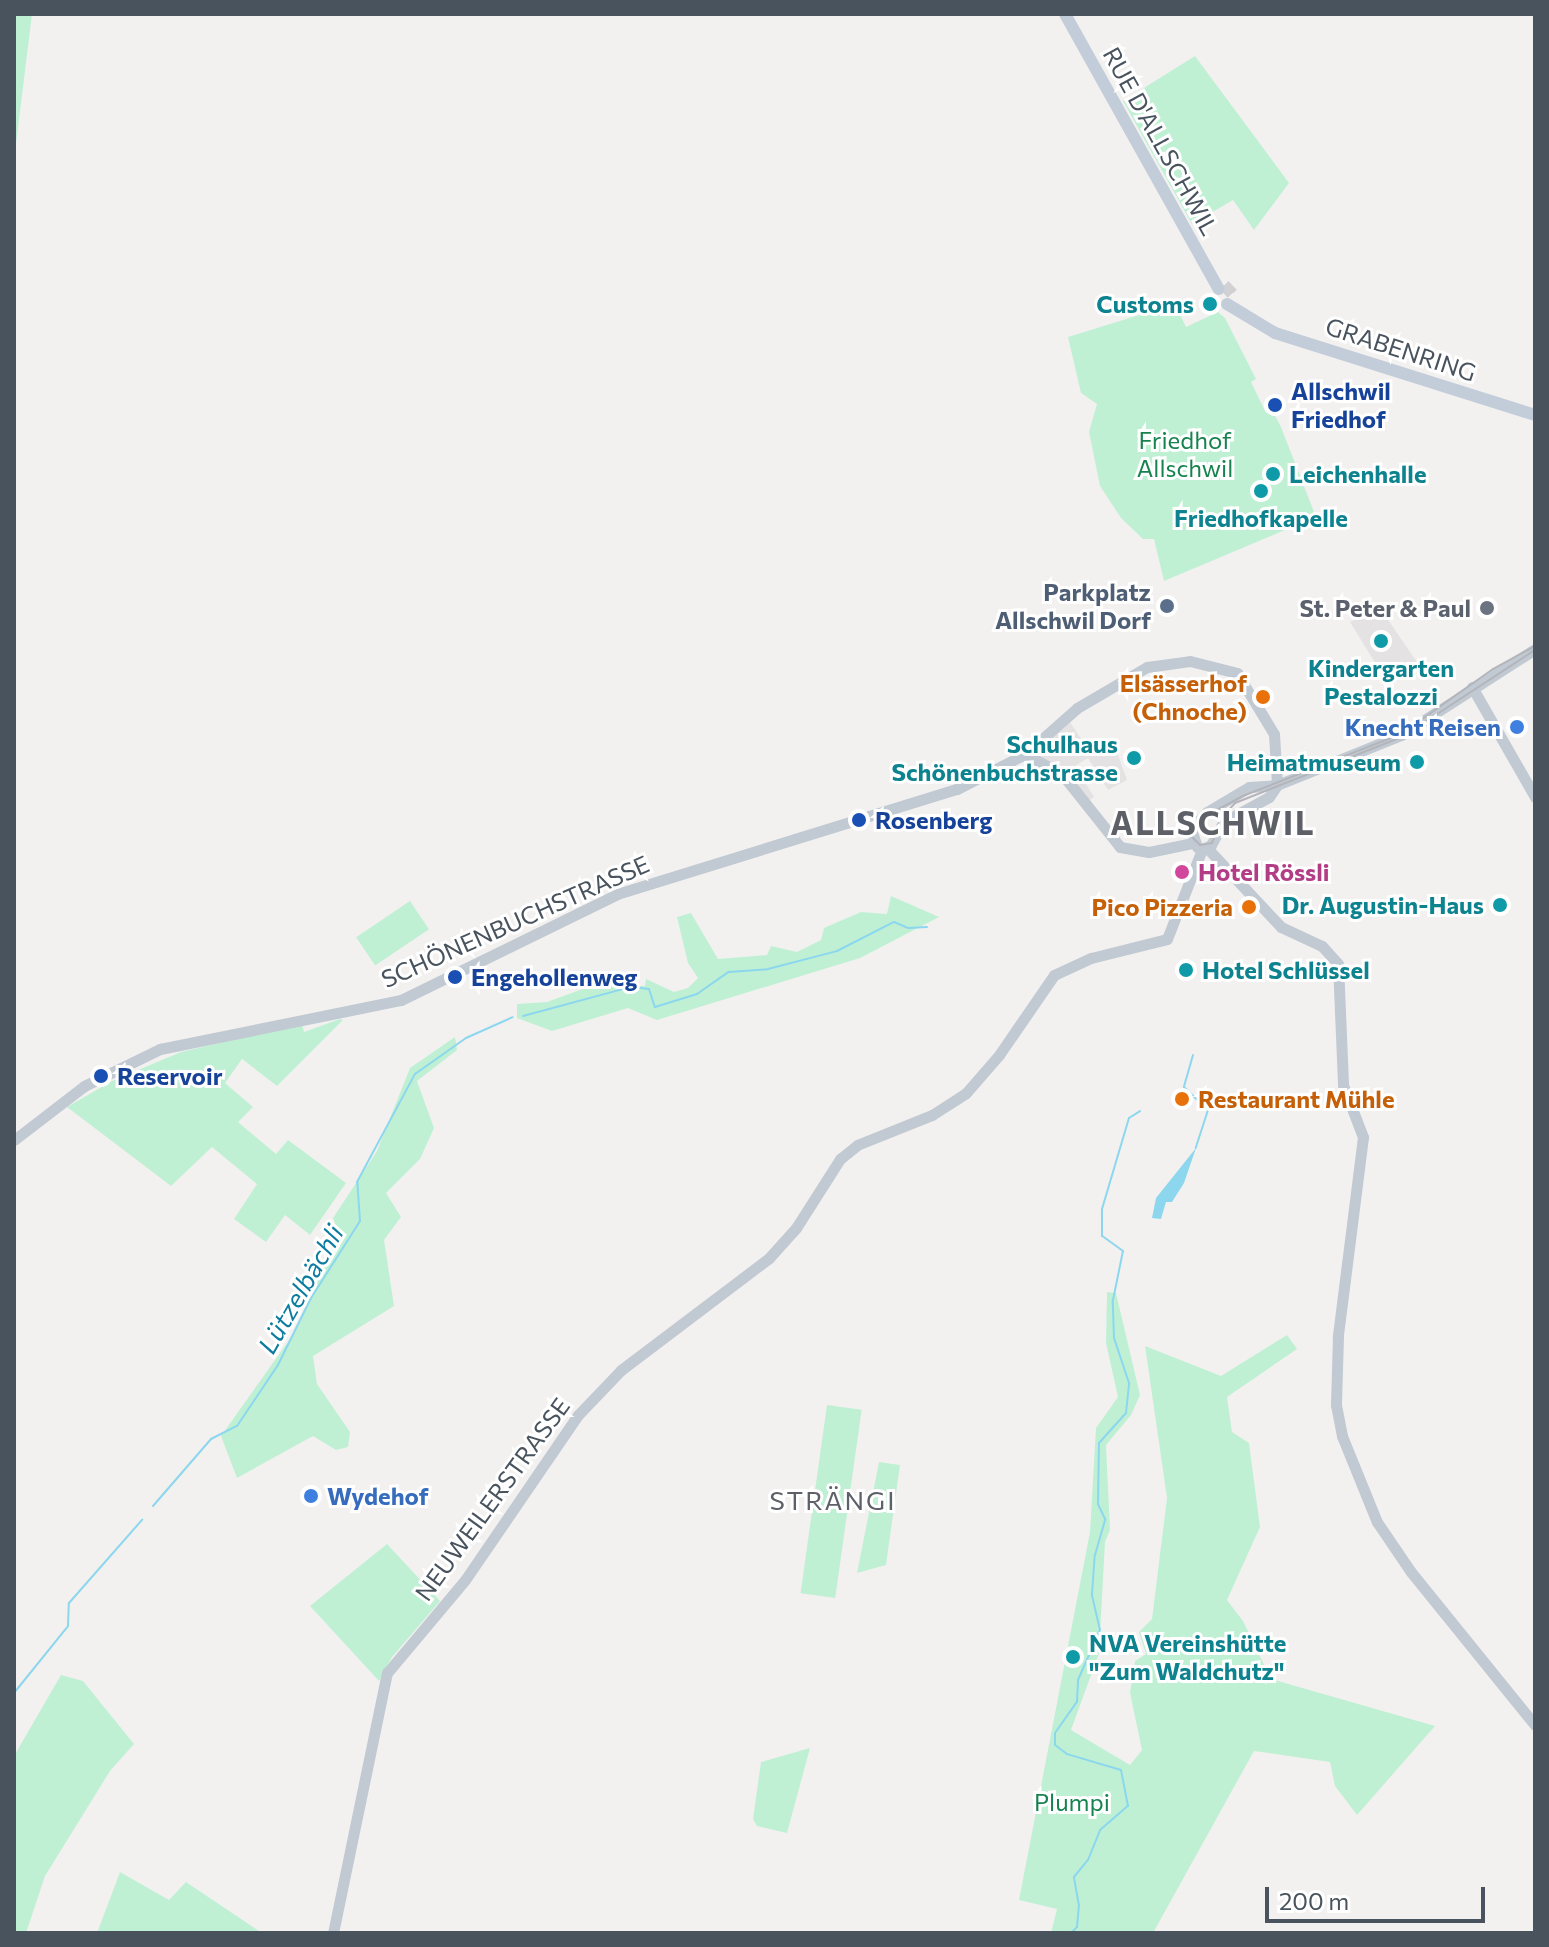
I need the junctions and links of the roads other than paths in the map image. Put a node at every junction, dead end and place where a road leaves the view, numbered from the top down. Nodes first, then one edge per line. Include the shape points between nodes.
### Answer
1 (1065, 14) edge
2 (1219, 285) tunnel mouth
3 (1231, 300) tunnel mouth
4 (1535, 415) edge
5 (1535, 649) edge
6 (1472, 687) junction
7 (1025, 754) junction
8 (1277, 785) junction
9 (1535, 797) edge
10 (1201, 847) junction
11 (14, 1140) edge
12 (1535, 1725) edge
13 (333, 1933) edge

1 - 2 main road, RUE D'ALLSCHWIL
3 - 4 main road, GRABENRING via 1255,324
5 - 6 street
6 - 8 street via 1401,735
6 - 9 street
7 - 8 street, SCHÖNENBUCHSTRASSE via 1077,708 1147,667 1190,661 1237,673 1274,734
7 - 10 street via 1062,774 1120,847 1149,852
7 - 11 street, SCHÖNENBUCHSTRASSE via 930,799 617,894 401,1000 160,1049 94,1080
8 - 10 street via 1269,797 1223,822
8 - 10 street via 1257,785 1219,803 1194,823
10 - 12 street via 1281,927 1322,946 1338,964 1343,1085 1363,1137 1338,1336 1336,1405 1342,1436 1385,1534
10 - 13 street, NEUWEILERSTRASSE via 1167,939 1091,958 1054,975 966,1093 932,1115 848,1152 769,1258 621,1370 578,1415 465,1580 387,1673

